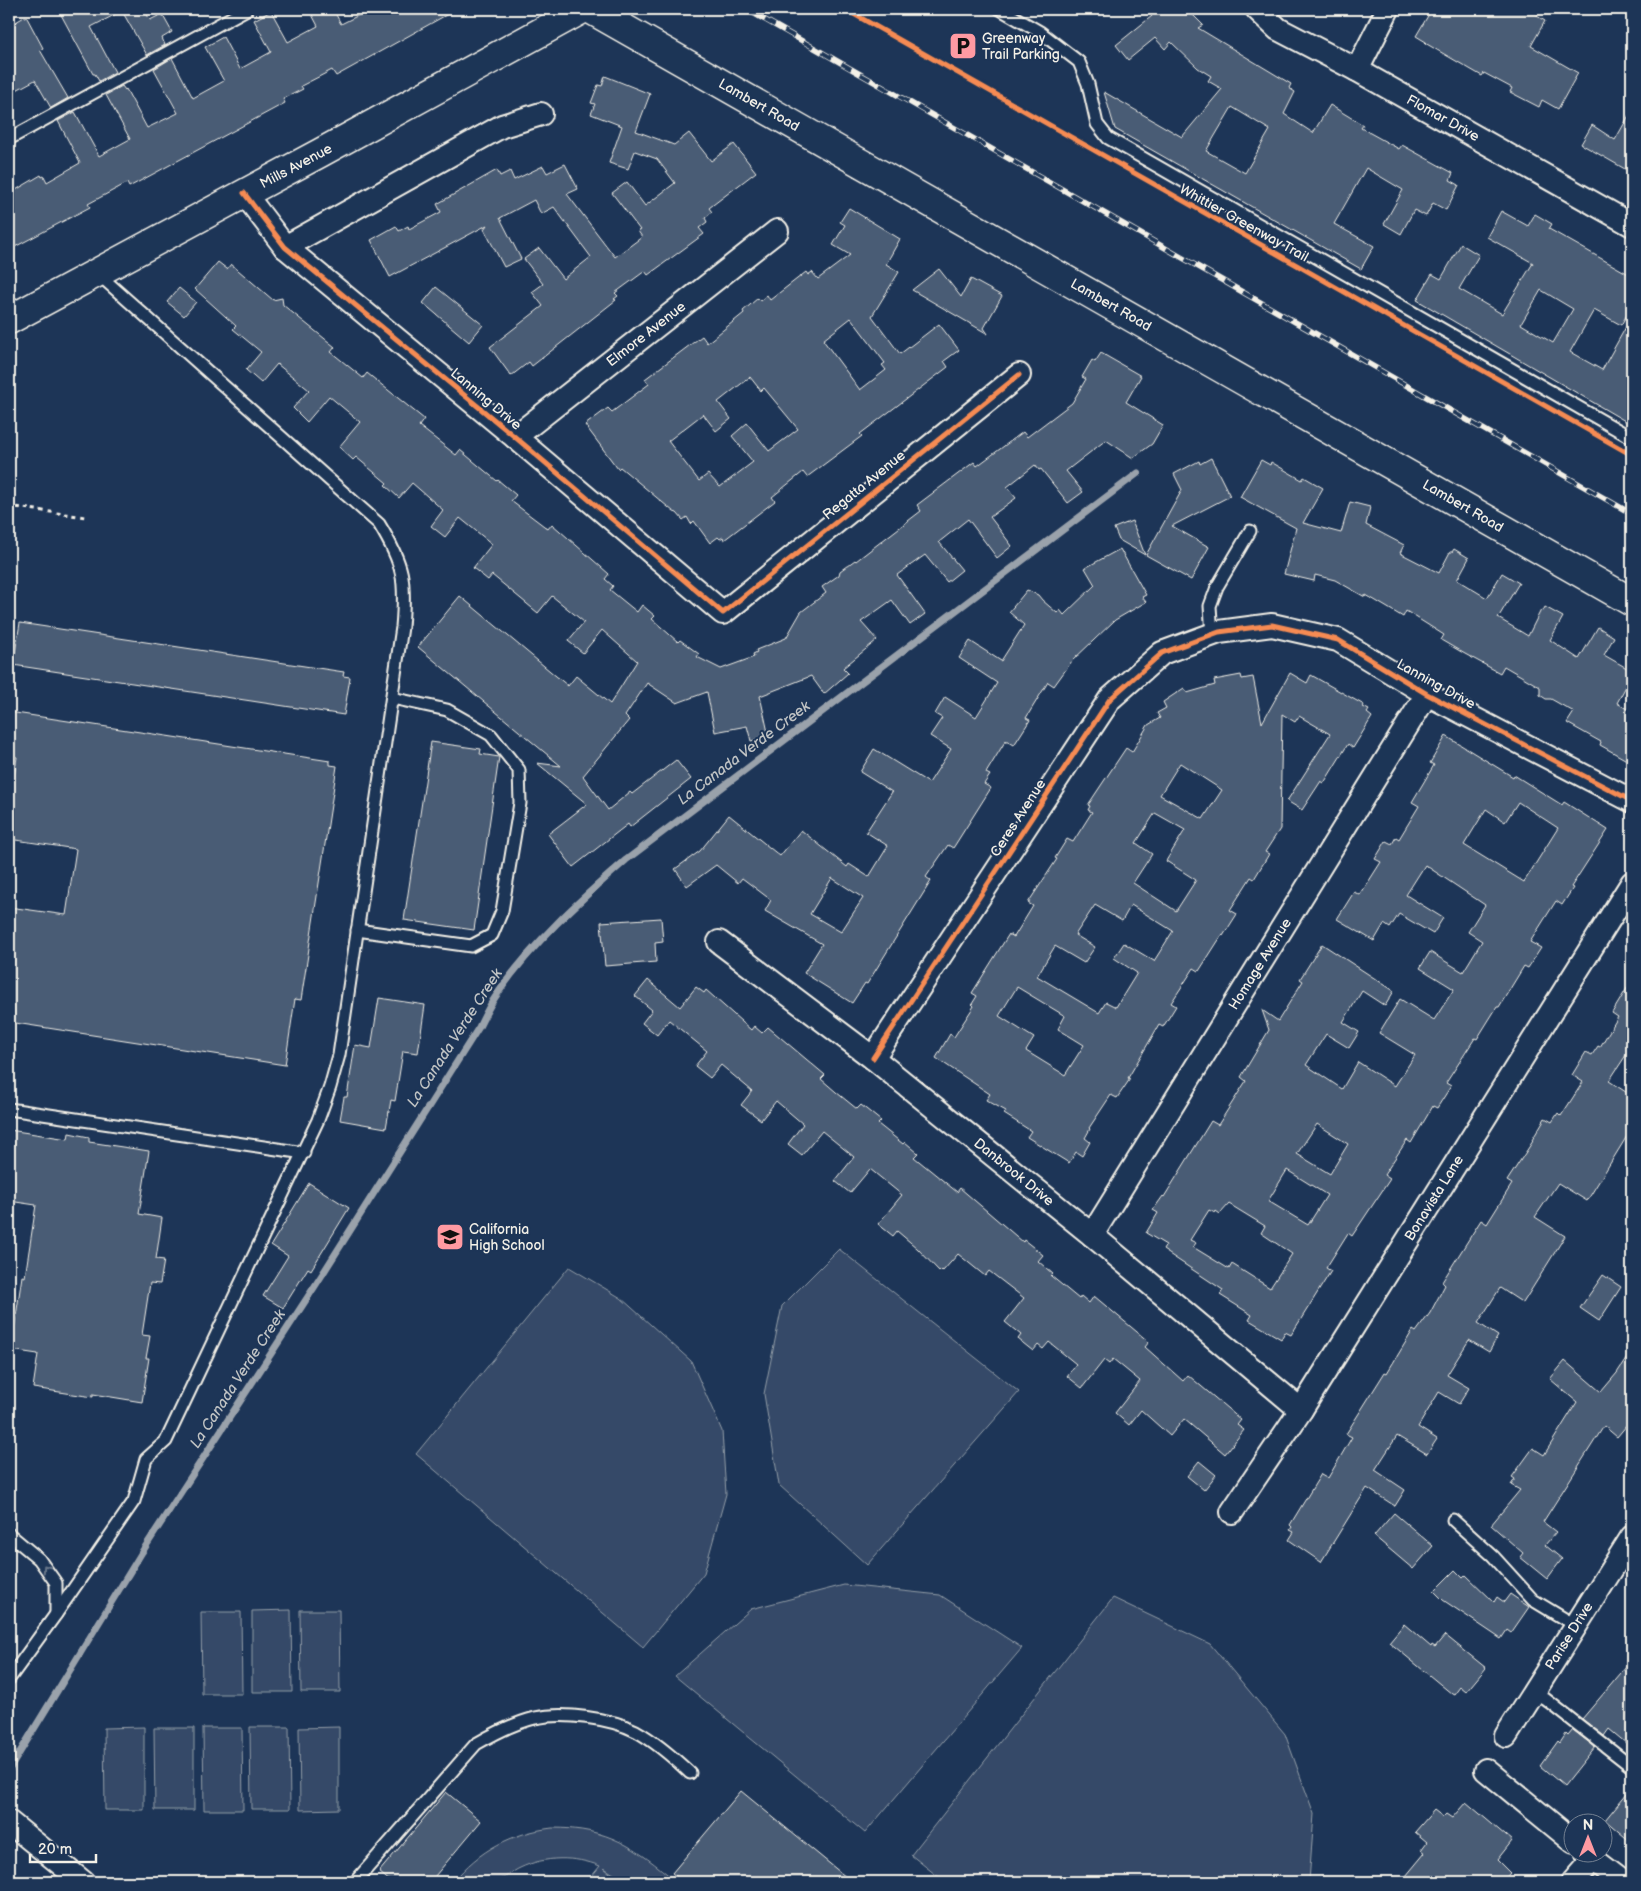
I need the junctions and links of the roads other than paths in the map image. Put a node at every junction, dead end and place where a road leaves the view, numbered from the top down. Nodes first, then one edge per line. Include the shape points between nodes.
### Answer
1 (247, 9) edge
2 (583, 9) edge
3 (590, 9) edge
4 (1000, 9) edge
5 (1257, 9) edge
6 (1388, 9) edge
7 (1357, 70) junction
8 (541, 114) dead end
9 (9, 139) edge
10 (244, 194) junction
11 (1632, 225) edge
12 (777, 231) dead end
13 (285, 247) junction
14 (97, 273) junction
15 (9, 320) edge
16 (1019, 375) dead end
17 (515, 437) junction
18 (1632, 438) edge
19 (1250, 531) dead end
20 (1632, 602) edge
21 (723, 613) joint
22 (1216, 633) junction
23 (1427, 694) junction
24 (392, 698) junction
25 (1632, 801) edge
26 (1632, 883) edge
27 (357, 930) junction
28 (719, 942) dead end
29 (873, 1058) junction
30 (9, 1108) edge
31 (304, 1153) junction
32 (1092, 1235) junction
33 (1301, 1410) junction
34 (1232, 1512) dead end
35 (1454, 1520) dead end
36 (9, 1534) edge
37 (1632, 1537) edge
38 (56, 1614) junction
39 (1576, 1626) junction
40 (9, 1679) edge
41 (1535, 1691) junction
42 (1506, 1736) dead end
43 (1632, 1767) edge
44 (1486, 1770) dead end
45 (690, 1773) dead end
46 (9, 1822) edge
47 (1564, 1834) edge
48 (1585, 1864) edge
49 (1600, 1864) edge
50 (83, 1882) edge
51 (355, 1882) edge
52 (1573, 1882) edge
53 (1623, 1882) edge

1 - 9 lane
2 - 10 main road, Mills Avenue
3 - 20 main road, Lambert Road
4 - 18 lane via 1040,32 1079,62 1088,84 1097,124 1108,138
5 - 7 street, Flomar Drive via 1278,29
6 - 7 street
7 - 11 street, Flomar Drive
8 - 13 street via 502,126
10 - 13 street, Lanning Drive
10 - 14 main road, Mills Avenue
12 - 17 street, Elmore Avenue
13 - 17 street, Lanning Drive
14 - 15 main road, Mills Avenue
14 - 24 lane via 379,524 394,550 403,575 405,600
16 - 21 street, Regatta Avenue
17 - 21 street, Lanning Drive
19 - 22 lane via 1216,587 1210,606
22 - 23 street, Lanning Drive via 1272,625 1338,640
22 - 29 street, Ceres Avenue via 1162,652 1110,700
23 - 25 street, Lanning Drive
23 - 32 street, Homage Avenue
24 - 27 lane
24 - 27 lane via 447,710 491,735 519,770 520,803 502,911 492,935 471,946
26 - 33 street, Bonavista Lane
27 - 31 lane via 339,1055
28 - 29 street, Danbrook Drive
29 - 32 street, Danbrook Drive
30 - 31 lane
31 - 38 lane via 166,1441 146,1459 134,1501
32 - 33 street, Danbrook Drive
33 - 34 street, Bonavista Lane
35 - 39 lane via 1533,1600
38 -> 36 lane via 56,1583 39,1559
37 - 39 street, Parise Drive
38 - 40 lane
39 - 41 street, Parise Drive
41 - 42 street, Parise Drive
41 - 43 lane
44 - 47 street
45 - 51 lane via 670,1754 627,1728 594,1718 560,1714 527,1720 476,1744
46 - 50 street
48 - 52 street
49 - 53 street

